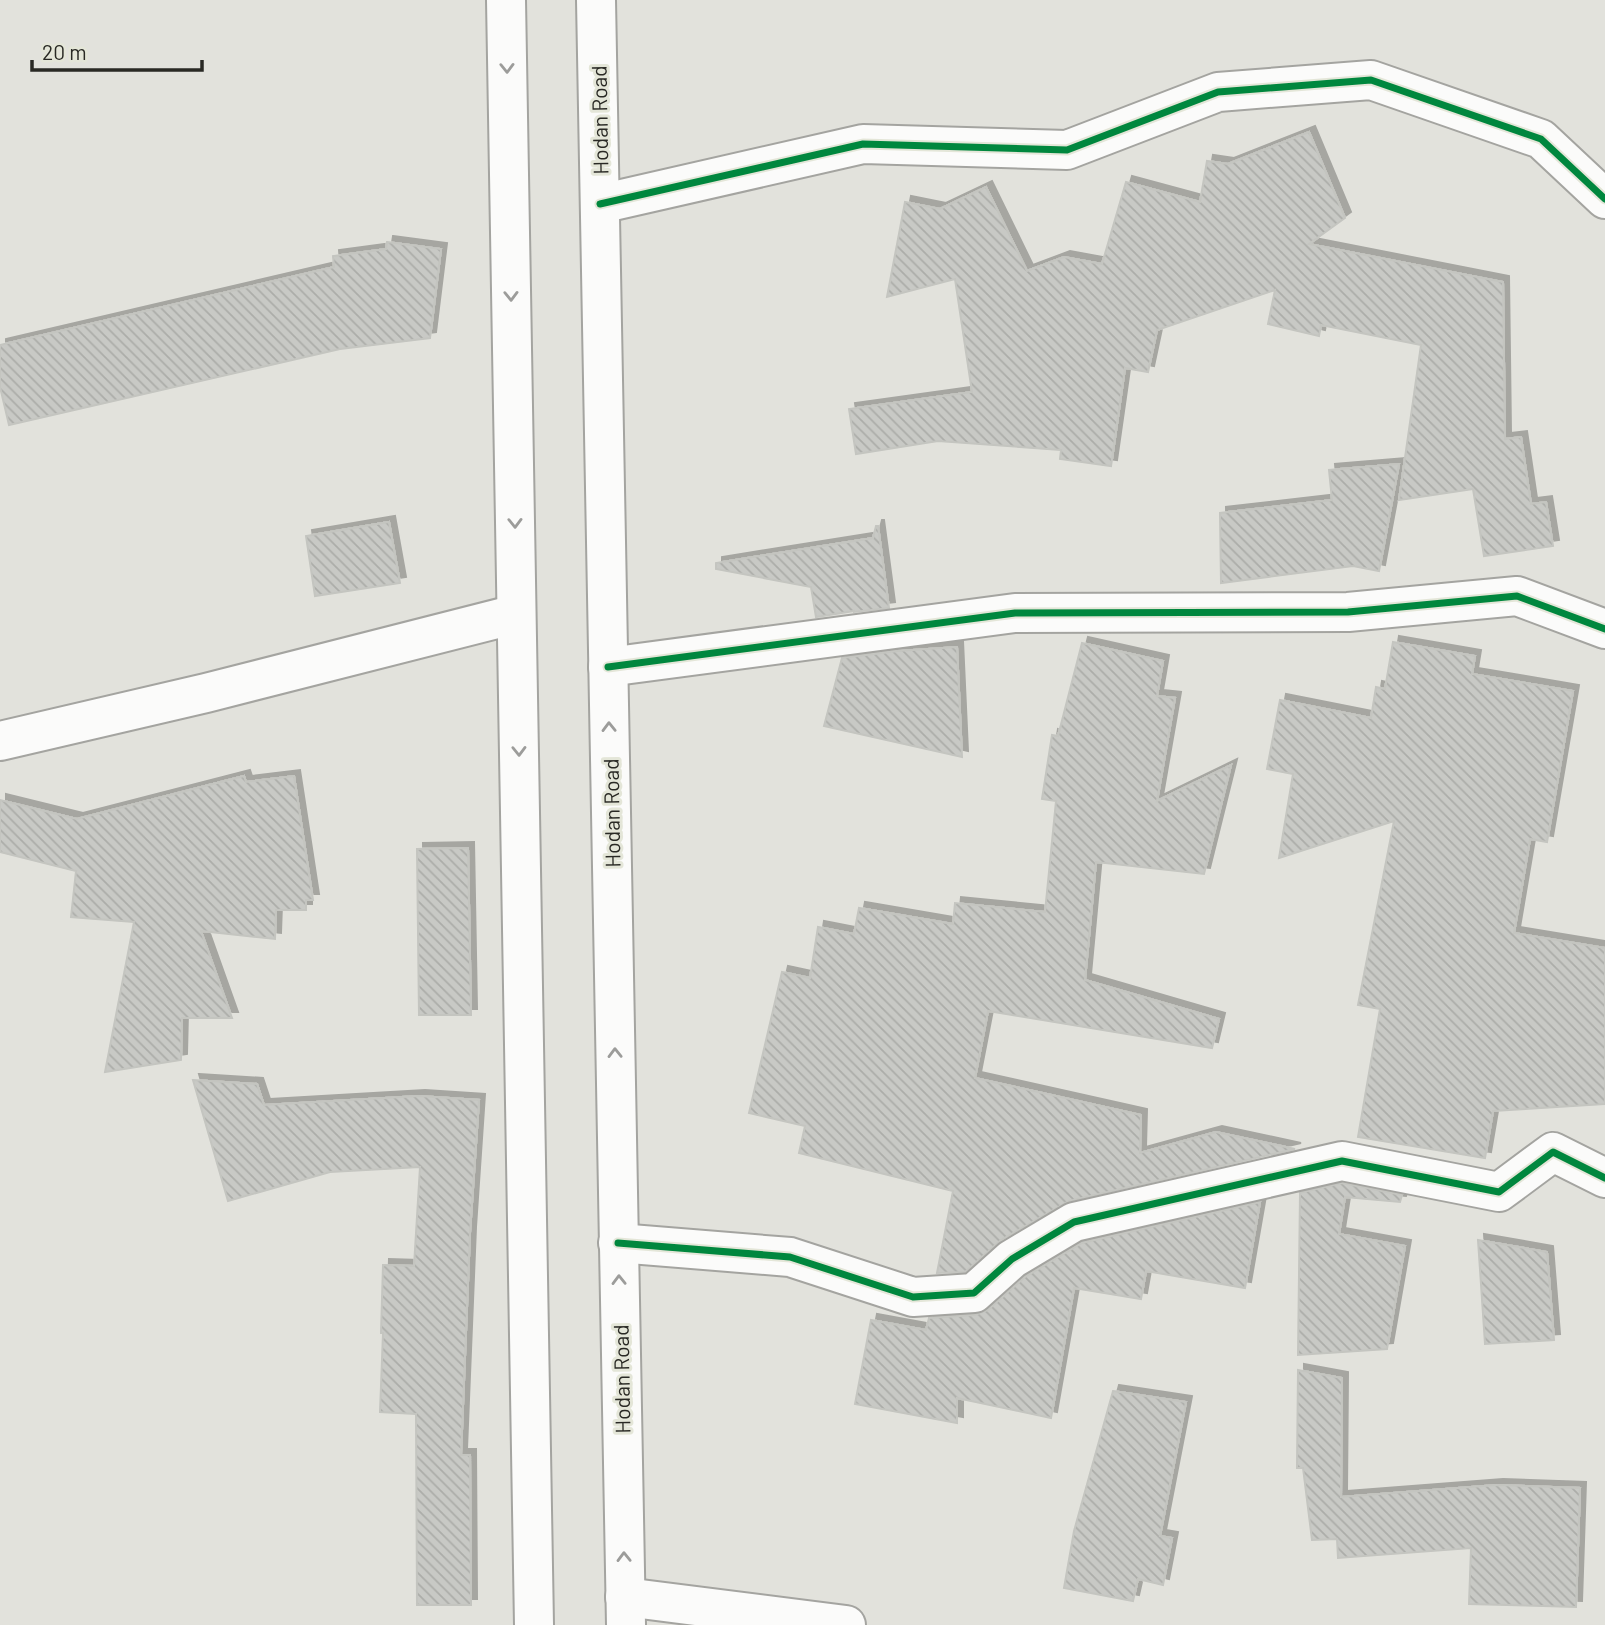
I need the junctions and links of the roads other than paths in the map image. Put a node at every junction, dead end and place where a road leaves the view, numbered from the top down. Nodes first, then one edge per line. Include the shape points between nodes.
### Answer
1 (506, 0) edge
2 (596, 0) edge
3 (1605, 199) edge
4 (600, 204) junction
5 (516, 614) junction
6 (1605, 629) edge
7 (608, 667) junction
8 (0, 741) edge
9 (1605, 1178) edge
10 (618, 1243) junction
11 (625, 1611) edge
12 (534, 1625) edge
13 (846, 1625) edge

1 -> 5 street
2 - 4 street, Hodan Road
3 - 4 street via 1541,139 1371,80 1218,92 1067,150 863,144
4 - 7 street, Hodan Road
5 - 8 street via 206,694
5 -> 12 street
6 - 7 street via 1517,596 1348,612 1016,613
10 -> 7 street, Hodan Road
9 - 10 street via 1553,1152 1499,1192 1342,1161 1074,1222 1012,1259 974,1293 913,1297 790,1256
11 -> 10 street, Hodan Road
11 - 13 street

